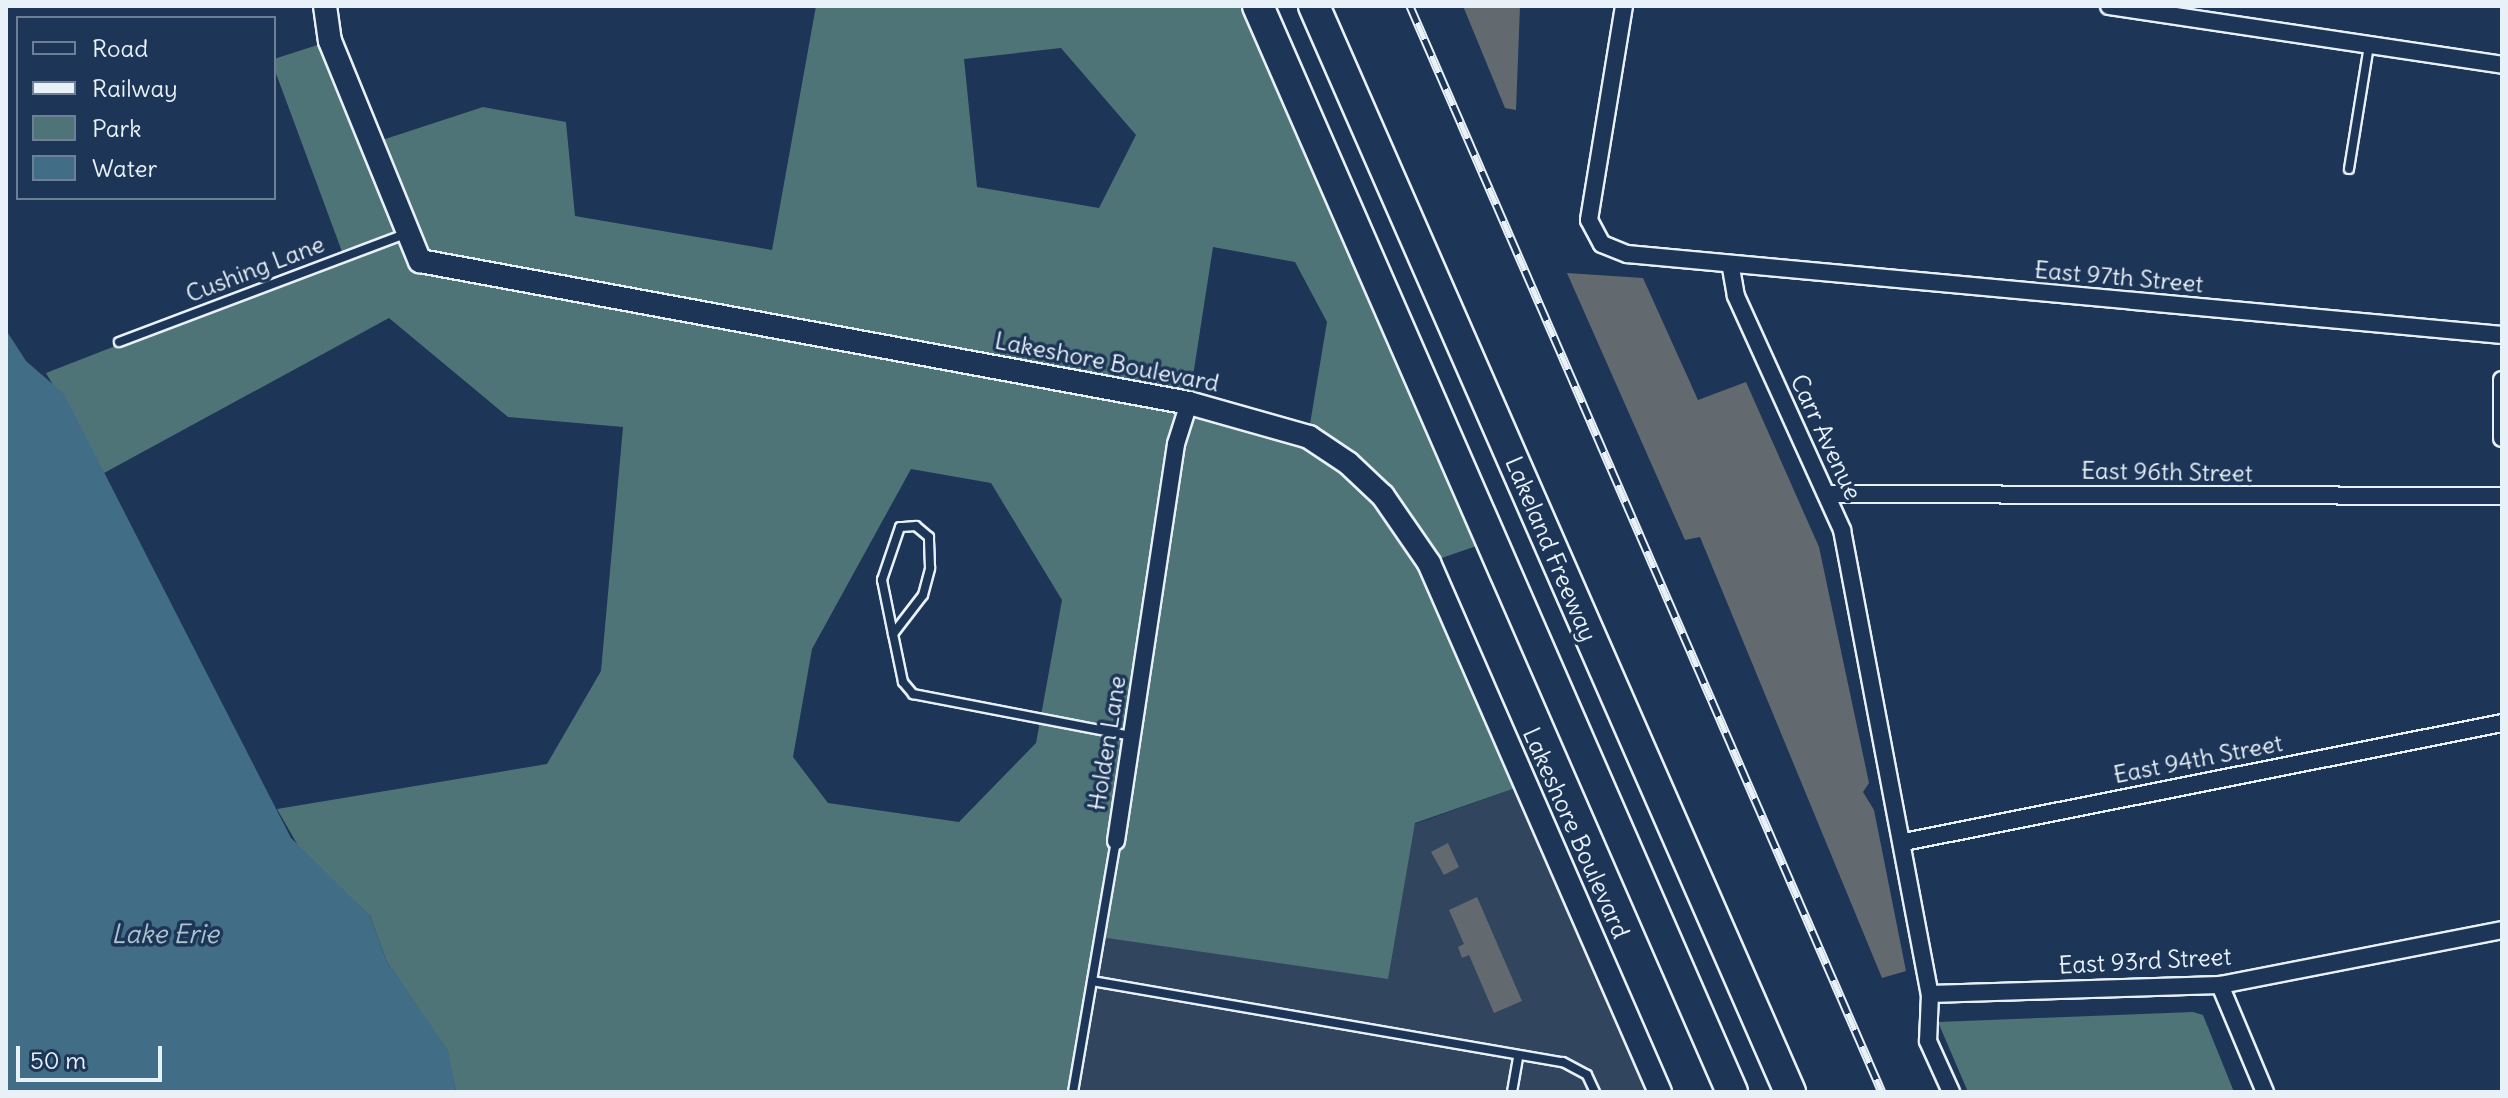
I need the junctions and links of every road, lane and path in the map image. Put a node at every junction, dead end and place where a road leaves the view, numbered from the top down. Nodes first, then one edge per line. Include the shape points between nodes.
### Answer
1 (325, 6) edge
2 (1258, 6) edge
3 (1314, 6) edge
4 (1624, 6) edge
5 (2109, 6) edge
6 (2369, 45) junction
7 (2502, 65) edge
8 (2349, 169) dead end
9 (406, 234) junction
10 (1731, 268) junction
11 (2502, 335) edge
12 (119, 342) dead end
13 (2502, 380) edge
14 (1189, 403) junction
15 (2502, 438) edge
16 (1830, 494) junction
17 (2502, 496) edge
18 (893, 634) junction
19 (2502, 723) edge
20 (1133, 736) junction
21 (1116, 841) joint
22 (1904, 842) junction
23 (2502, 930) edge
24 (1092, 981) junction
25 (2220, 985) junction
26 (1930, 994) junction
27 (1518, 1057) junction
28 (1073, 1092) edge
29 (1512, 1092) edge
30 (1595, 1092) edge
31 (1660, 1092) edge
32 (1732, 1092) edge
33 (1790, 1092) edge
34 (1951, 1092) edge
35 (2265, 1092) edge

1 - 9 street, Lakeshore Boulevard via 330,41
2 - 32 highway
3 - 33 highway, Lakeland Freeway
4 - 10 street via 1589,220 1602,244 1627,254
5 - 6 street
6 - 7 street
6 - 8 lane
9 - 12 lane, Cushing Lane
9 - 14 street, Lakeshore Boulevard via 420,261 441,269
10 - 11 street, East 97th Street
10 - 16 street, Carr Avenue via 1748,324 1816,478
13 - 15 street
14 - 20 street, Holden Lane via 1176,444
14 - 31 street, Lakeshore Boulevard via 1309,437 1348,463 1408,526
16 - 17 street, East 96th Street
16 - 22 street, Carr Avenue
18 - 18 lane via 882,580 888,547 900,527 916,526 929,537 930,568 923,595
18 - 20 lane via 903,682 913,694
19 - 22 street, East 94th Street
20 - 21 street, Holden Lane
21 - 24 lane, Holden Lane
22 - 26 street, Carr Avenue
23 - 25 street, East 93rd Street
24 - 27 lane via 1442,1037
24 - 28 lane, Holden Lane
25 - 26 street, East 93rd Street
25 - 35 street
26 - 34 street, Carr Avenue via 1928,1041
27 - 29 lane
27 - 30 lane via 1563,1062 1587,1075

